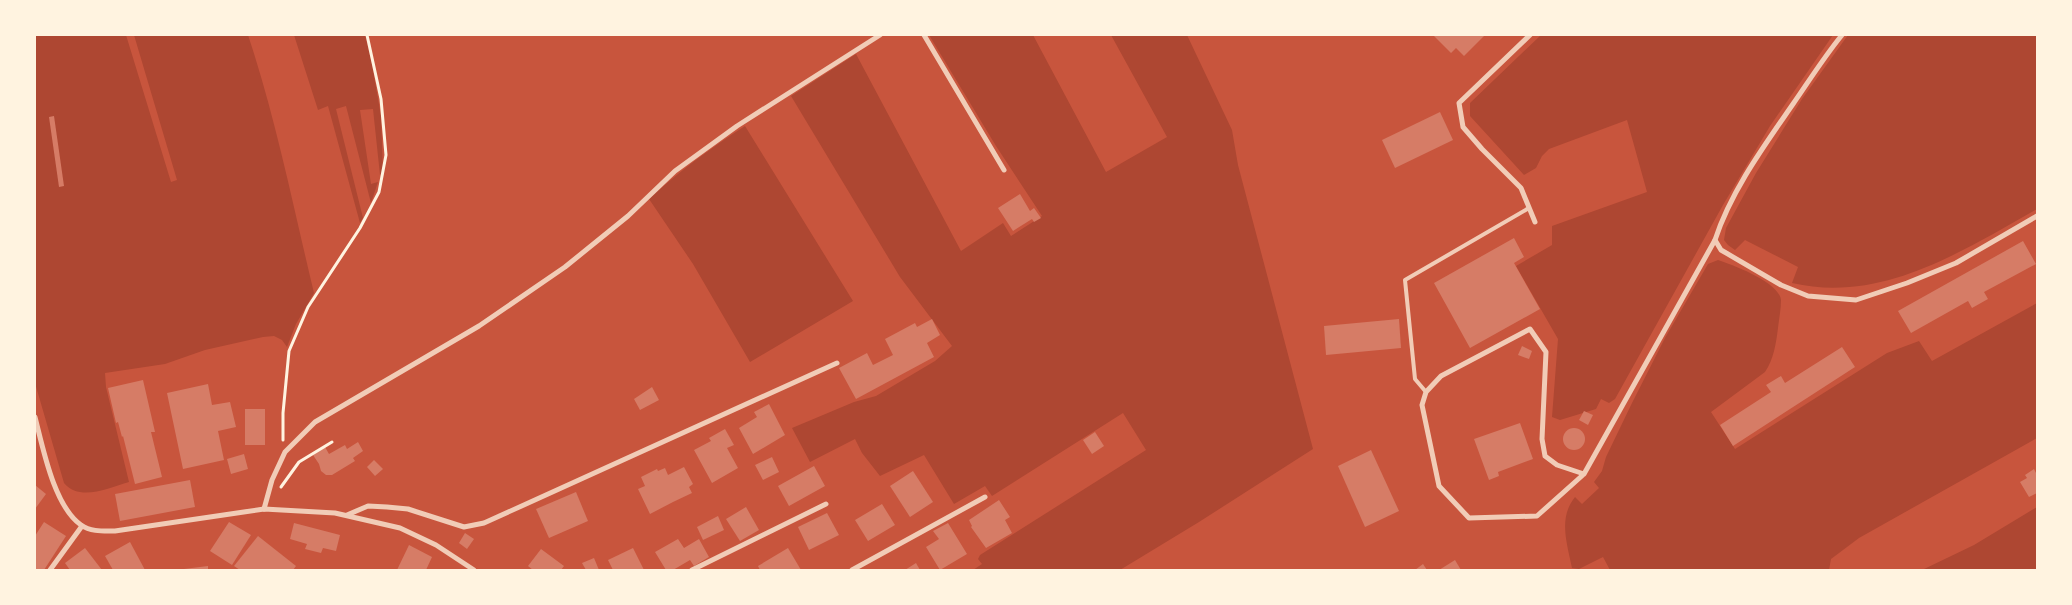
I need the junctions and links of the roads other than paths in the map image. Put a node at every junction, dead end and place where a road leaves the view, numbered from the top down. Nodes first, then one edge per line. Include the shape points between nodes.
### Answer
1 (880, 35) edge
2 (924, 35) edge
3 (1530, 35) edge
4 (1842, 35) edge
5 (1004, 170) dead end
6 (1529, 208) junction
7 (2037, 216) edge
8 (1535, 222) dead end
9 (1715, 240) junction
10 (837, 363) dead end
11 (1426, 392) junction
12 (35, 417) edge
13 (1584, 474) junction
14 (985, 497) dead end
15 (826, 504) dead end
16 (264, 509) junction
17 (347, 515) junction
18 (82, 526) junction
19 (50, 570) edge
20 (474, 570) edge
21 (692, 570) edge
22 (852, 570) edge

1 - 16 street via 738,126 675,171 628,216 565,266 480,326 315,422 284,452
2 - 5 street
3 - 6 street via 1459,103 1463,127 1521,188
4 - 9 street via 1750,170 1721,222
6 - 8 street
6 - 11 lane via 1405,280 1415,379
7 - 9 street via 1956,263 1856,300 1808,296 1781,285 1721,250
9 - 13 street
10 - 17 street via 484,523 464,527 408,509 386,507 368,506
11 - 13 street via 1422,405 1439,486 1468,518 1538,516
11 - 13 street via 1441,376 1530,329 1546,352 1542,439 1546,456 1557,465
12 - 18 street via 56,488 71,515
14 - 22 street
15 - 21 street
16 - 17 street
16 - 18 street via 115,531 96,531
17 - 20 street via 400,528 436,545
18 - 19 street

